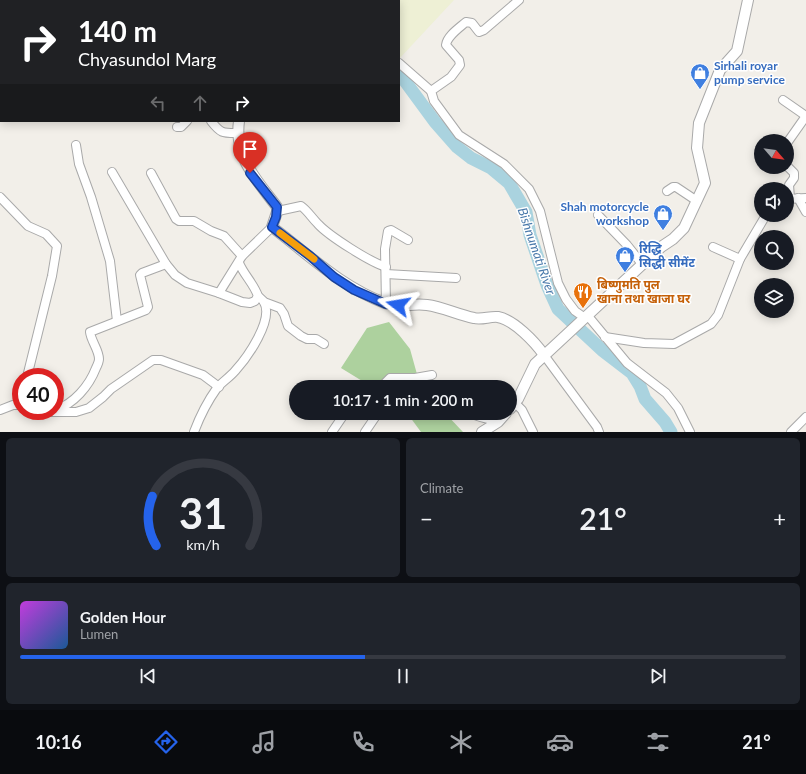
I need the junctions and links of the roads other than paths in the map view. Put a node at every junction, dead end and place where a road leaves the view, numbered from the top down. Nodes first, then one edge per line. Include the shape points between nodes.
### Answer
1 (519, 0) edge
2 (748, 0) edge
3 (400, 64) edge
4 (431, 91) junction
5 (783, 100) dead end
6 (806, 116) edge
7 (186, 122) edge
8 (212, 122) edge
9 (239, 122) edge
10 (177, 127) dead end
11 (239, 133) junction
12 (793, 134) edge
13 (76, 145) dead end
14 (112, 172) dead end
15 (151, 173) dead end
16 (794, 174) edge
17 (667, 192) dead end
18 (0, 197) edge
19 (795, 198) edge
20 (697, 201) junction
21 (278, 211) junction
22 (806, 212) edge
23 (598, 215) dead end
24 (762, 222) edge
25 (272, 227) junction
26 (408, 240) dead end
27 (713, 247) dead end
28 (740, 259) junction
29 (241, 260) junction
30 (166, 264) junction
31 (642, 264) junction
32 (386, 270) junction
33 (456, 278) dead end
34 (219, 293) junction
35 (258, 296) junction
36 (264, 302) junction
37 (386, 304) junction
38 (585, 318) junction
39 (116, 321) junction
40 (605, 337) junction
41 (324, 344) dead end
42 (544, 355) junction
43 (29, 368) edge
44 (432, 375) dead end
45 (388, 380) edge
46 (218, 387) junction
47 (517, 398) edge
48 (12, 405) edge
49 (64, 407) edge
50 (517, 408) edge
51 (0, 410) edge
52 (64, 412) edge
53 (806, 417) edge
54 (340, 420) edge
55 (373, 420) edge
56 (493, 420) edge
57 (498, 422) joint
58 (194, 432) edge
59 (332, 432) edge
60 (365, 432) edge
61 (482, 432) edge
62 (533, 432) edge
63 (599, 432) edge
64 (690, 432) edge
65 (791, 432) edge

1 - 4 street via 484,30 479,32 470,22 466,22 446,41 446,45 459,60 460,65 451,77
2 - 20 street via 737,51 718,74 699,123 697,148 705,184
3 - 4 street
4 - 38 street via 434,101 459,135 504,164 530,189 540,211 558,283 575,311
5 - 6 street
6 - 12 street
7 - 10 street
8 - 11 street via 222,133
9 - 11 street
11 - 21 street via 242,152 250,173
13 - 39 street via 79,164 110,261
14 - 30 street
15 - 29 street via 176,220 194,221 224,236
16 - 19 street via 789,185
17 - 20 street via 673,186
18 - 43 street via 28,226 46,234 57,246
19 - 22 street
20 - 31 street via 684,228
21 - 25 street
21 - 32 street via 301,206 318,224
23 - 31 street
24 - 28 street
25 - 29 street
25 - 37 street via 334,277 354,290
26 - 32 street via 388,231 385,249
27 - 28 street
28 - 40 street via 718,315 711,324 674,344 644,343
29 - 34 street
29 - 35 street via 242,270
30 - 34 street via 175,275 187,283
30 - 39 street via 140,276 148,307 146,310
31 - 38 street
32 - 33 street
32 - 37 street
34 - 35 street via 250,303
35 - 36 street
36 - 41 street via 280,308 288,326 301,336 316,339
36 - 46 street via 264,326 249,355
37 - 42 street via 426,305 476,319 503,319 519,329
38 - 40 street
38 - 42 street
39 - 49 street via 90,332 99,359 93,375 83,390
40 - 64 street via 627,363 666,393 678,408
42 - 47 street via 535,364
42 - 63 street
44 - 45 street
46 - 52 street via 203,375 161,360 153,360 89,408 76,412
46 - 58 street via 202,411
48 - 51 street
50 - 62 street via 522,410
53 - 65 street
54 - 59 street
55 - 60 street
56 - 57 street
57 - 61 street

